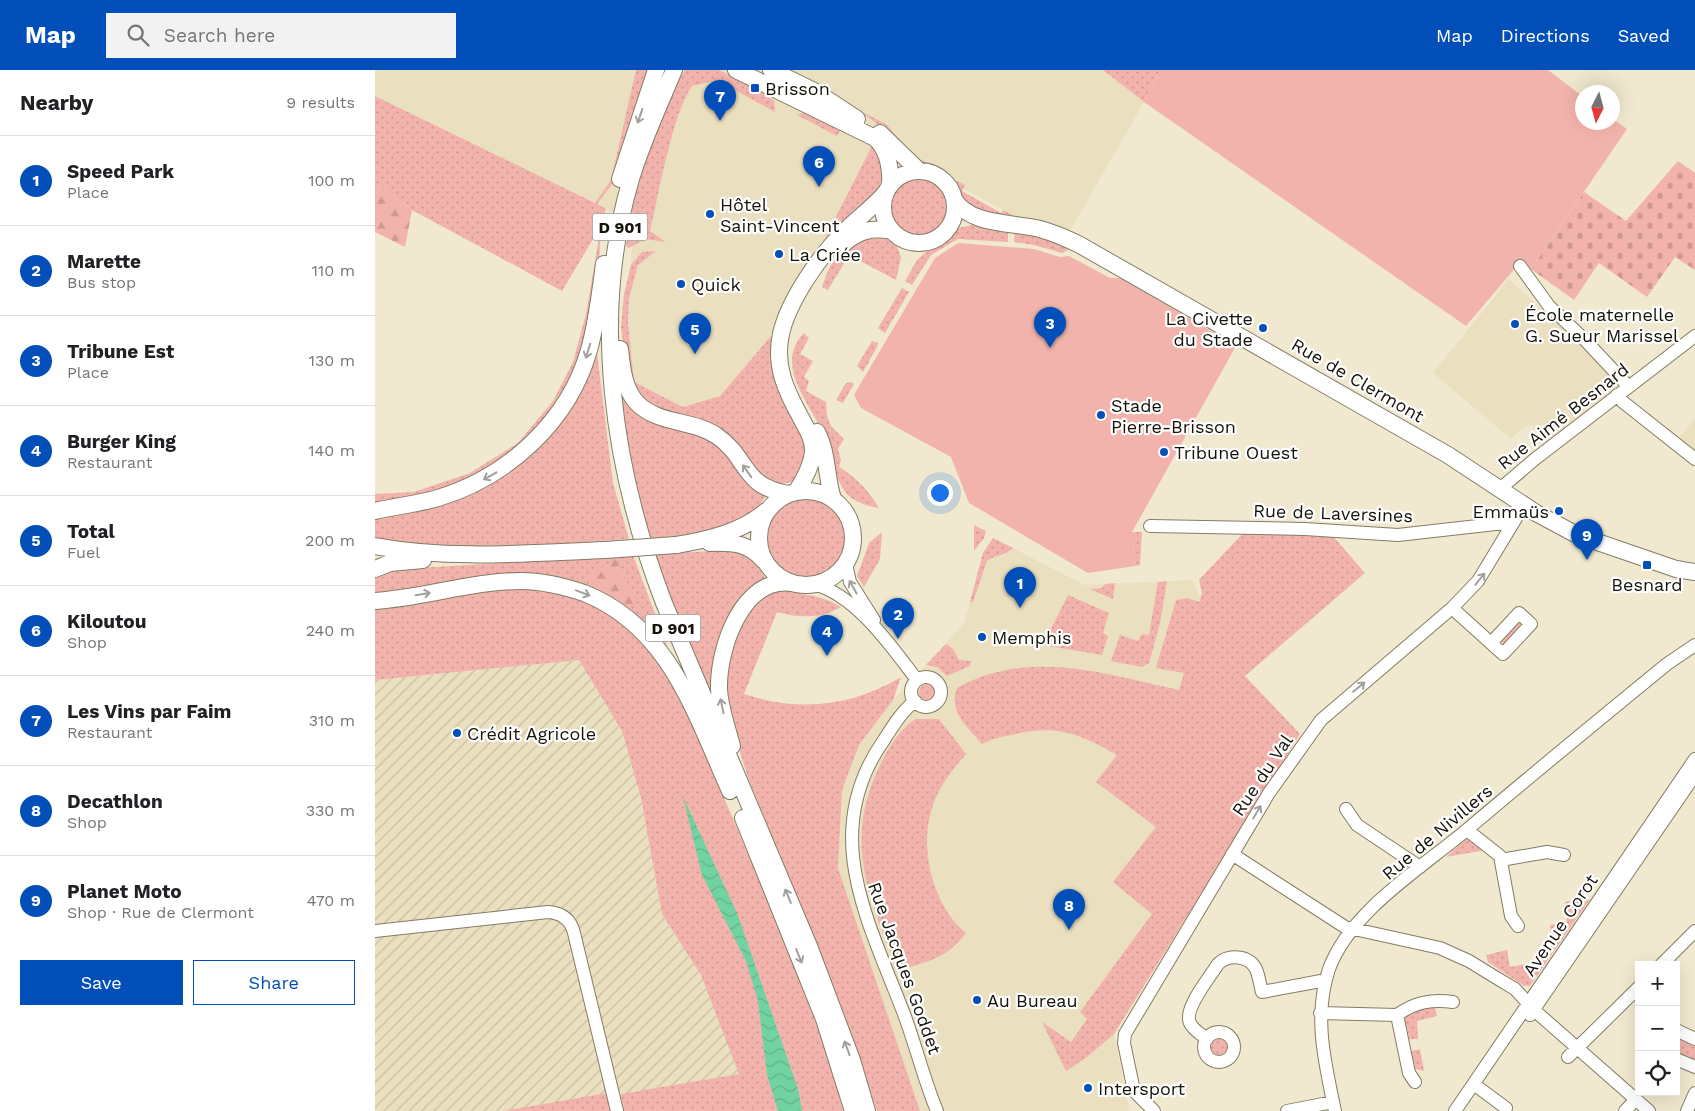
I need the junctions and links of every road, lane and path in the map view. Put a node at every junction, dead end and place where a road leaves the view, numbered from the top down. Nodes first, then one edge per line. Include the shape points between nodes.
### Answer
1 (655, 70) edge
2 (736, 70) edge
3 (771, 70) edge
4 (674, 73) edge
5 (634, 169) junction
6 (919, 171) junction
7 (888, 189) junction
8 (954, 199) junction
9 (1000, 222) junction
10 (949, 228) junction
11 (892, 231) junction
12 (606, 252) junction
13 (1520, 266) dead end
14 (1695, 336) edge
15 (1628, 386) junction
16 (1617, 395) junction
17 (1695, 459) edge
18 (1501, 488) junction
19 (792, 493) junction
20 (833, 499) junction
21 (1525, 505) junction
22 (770, 507) junction
23 (375, 511) edge
24 (1513, 522) junction
25 (1151, 526) dead end
26 (676, 545) junction
27 (375, 546) edge
28 (475, 556) junction
29 (766, 563) junction
30 (846, 564) junction
31 (375, 569) edge
32 (1695, 572) edge
33 (792, 583) junction
34 (813, 584) junction
35 (375, 601) edge
36 (1452, 608) junction
37 (884, 638) junction
38 (1491, 643) dead end
39 (1695, 645) edge
40 (917, 680) junction
41 (915, 701) junction
42 (1695, 759) edge
43 (1695, 775) edge
44 (1687, 789) edge
45 (1346, 809) dead end
46 (747, 830) junction
47 (1467, 830) junction
48 (770, 851) junction
49 (1232, 854) junction
50 (1564, 855) dead end
51 (1501, 860) junction
52 (1420, 867) junction
53 (1518, 926) dead end
54 (375, 930) edge
55 (1352, 930) junction
56 (1695, 931) edge
57 (1665, 961) edge
58 (1326, 980) junction
59 (1635, 991) edge
60 (1453, 1002) dead end
61 (1531, 1006) junction
62 (1320, 1013) junction
63 (1397, 1015) junction
64 (1680, 1032) edge
65 (1207, 1039) dead end
66 (1695, 1039) edge
67 (1577, 1048) junction
68 (1568, 1058) dead end
69 (1680, 1060) edge
70 (1695, 1068) edge
71 (851, 1081) junction
72 (1415, 1082) dead end
73 (1479, 1088) junction
74 (1695, 1093) edge
75 (1636, 1099) junction
76 (1334, 1106) edge
77 (1506, 1108) dead end
78 (617, 1111) edge
79 (851, 1111) edge
80 (867, 1111) edge
81 (872, 1111) edge
82 (937, 1111) edge
83 (1154, 1111) edge
84 (1287, 1111) edge
85 (1455, 1111) edge
86 (1463, 1111) edge
87 (1625, 1111) edge
88 (1649, 1111) edge
89 (1687, 1111) edge

1 -> 12 main road, D 901 via 623,169
2 - 7 main road via 872,136 881,144 888,158
3 - 6 main road via 816,92 875,129
4 - 5 main road, D 901
19 -> 5 main road via 769,490 757,483 717,435 698,426 655,416 637,403 629,391 620,350 619,306
5 - 48 main road, D 901 via 618,238 611,321 613,393 627,485 664,603 734,774
6 - 7 main road via 905,174
6 - 8 main road via 942,179
7 - 11 main road via 883,212
7 - 19 main road via 826,252 797,298 783,328 779,348 781,373 788,394 809,433 813,450 808,470
8 - 9 main road, Rue de Clermont via 960,208 972,215
8 - 10 main road via 954,216
9 - 10 main road, Rue de Clermont via 967,220
9 - 18 main road, Rue de Clermont via 1039,229 1077,243
10 - 11 main road via 938,238 923,243 907,241
11 - 20 main road via 865,230 839,247 795,314 787,336 785,354 789,376 821,440
12 -> 23 main road via 587,356 569,394 545,430 514,460 480,481 432,500
12 - 46 main road, D 901 via 603,336 606,389 627,513 654,600
13 - 15 street via 1549,306
14 - 15 street, Rue Aimé Besnard
15 - 16 street, Rue Aimé Besnard
16 - 17 street
16 - 18 street, Rue Aimé Besnard
18 - 21 main road, Rue de Clermont
19 - 20 main road via 816,492
19 - 22 main road
20 - 30 main road via 845,512 853,530 852,549
21 - 24 street, Rue du Val
21 - 32 main road, Rue de Clermont via 1589,541
22 - 26 main road via 743,526
22 - 29 main road via 762,520 759,534 760,549
24 - 25 street, Rue de Laversines via 1398,534
36 -> 24 street, Rue du Val via 1482,576
26 - 28 main road, bridge
26 - 29 main road via 736,543 753,550
27 - 28 main road
28 - 31 main road via 396,562
29 - 33 main road via 775,574
30 - 34 main road via 830,578
37 -> 30 street via 852,587
33 - 34 main road
48 -> 33 main road via 725,720 720,698 720,672 730,632 751,598 772,584
34 - 37 street via 843,598
35 -> 46 main road via 521,581 556,584 611,607 648,636 672,667
36 - 38 street
49 -> 36 street, Rue du Val via 1269,793 1325,715
37 - 40 street
39 - 47 street, Rue de Nivillers via 1667,664
40 - 41 street via 912,689
40 - 41 street via 925,677 934,679 940,685 941,694 938,702 930,706 922,706
41 - 82 street, Rue Jacques Goddet via 867,768 856,808 852,852 862,906
42 - 44 street, Avenue Corot
43 - 44 street, Avenue Corot
44 - 61 street, Avenue Corot
45 - 52 street via 1357,825
46 -> 71 main road, D 901
47 - 51 street via 1496,851
47 - 52 street, Rue de Nivillers
71 -> 48 main road, D 901 via 809,946
49 - 55 street
49 - 83 street, Rue du Val via 1125,1034 1134,1091
50 - 51 street via 1547,852
51 - 53 street via 1511,916
52 - 55 street, Rue de Nivillers
54 - 78 street via 548,912 564,917 574,933
55 - 58 street, Rue de Nivillers via 1337,950
55 - 61 street via 1450,952 1507,984
56 - 57 street
58 - 62 street, Rue de Nivillers
58 - 65 street via 1262,992 1251,962 1238,957 1225,959 1218,964 1189,1010 1192,1026
59 - 67 street
60 - 63 street via 1434,1000 1416,1004
61 - 67 street
61 - 73 street, Avenue Corot
61 - 85 street, Avenue Corot
62 - 63 street
62 - 76 street, Rue de Nivillers via 1321,1043
63 - 72 street via 1409,1072
64 - 66 street
67 - 68 street
67 - 75 street
69 - 70 street
71 - 79 main road
71 - 80 main road, D 901
71 - 81 main road
73 - 77 street
73 - 86 street, Avenue Corot
74 - 89 street
75 - 87 street
75 - 88 street
76 - 84 street

